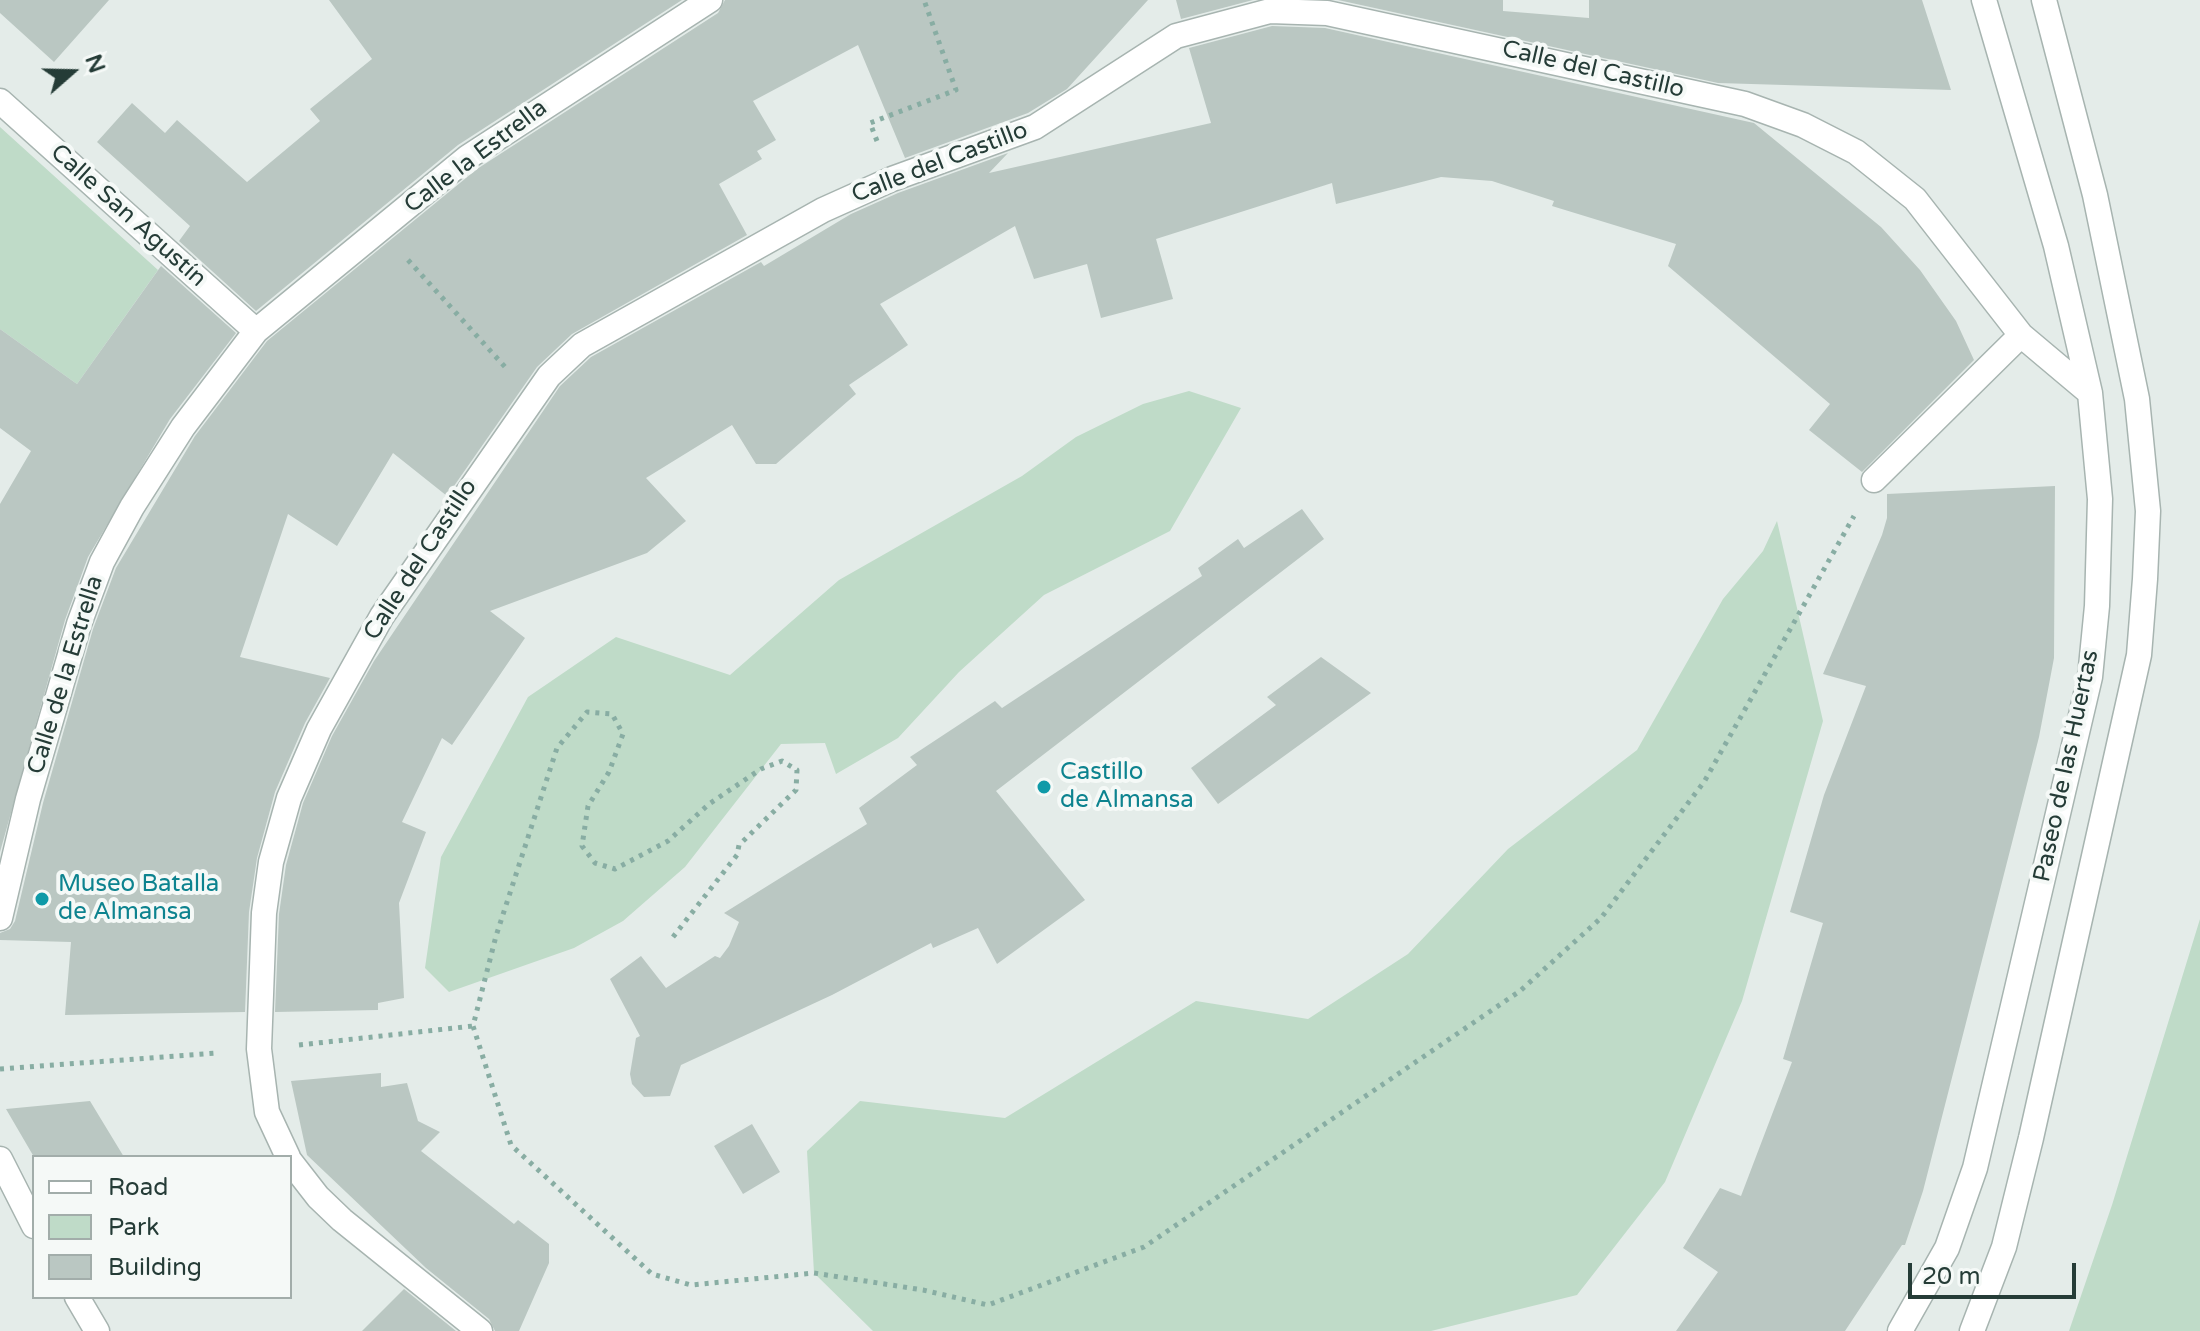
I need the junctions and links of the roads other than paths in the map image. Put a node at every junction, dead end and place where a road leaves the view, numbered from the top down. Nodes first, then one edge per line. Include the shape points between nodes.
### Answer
1 (710, 0) edge
2 (1984, 0) edge
3 (2044, 0) edge
4 (0, 101) edge
5 (256, 331) junction
6 (2021, 335) junction
7 (2090, 393) junction
8 (1874, 480) road end
9 (0, 918) edge
10 (287, 1155) edge
11 (0, 1159) edge
12 (292, 1164) edge
13 (32, 1222) edge
14 (78, 1299) edge
15 (97, 1331) edge
16 (480, 1331) edge
17 (1900, 1331) edge
18 (1972, 1331) edge

1 - 5 street, Calle la Estrella via 468,157
2 - 7 street, Paseo de las Huertas via 2056,246
3 - 18 street, Paseo de las Huertas via 2095,195 2137,399 2148,511 2145,579 2139,655 2031,1138 2004,1247
4 - 5 street, Calle San Agustín
5 - 9 street, Calle de la Estrella via 183,427 102,562 28,799
6 - 7 street, Calle del Castillo
6 - 8 street
6 - 10 street, Calle del Castillo via 1915,199 1891,177 1833,138 1745,104 1327,13 1270,11 1176,36 1035,127 823,210 582,345 533,397 382,616 300,770 267,885 260,967 259,1049 267,1112
7 - 17 street, Paseo de las Huertas via 2100,499 2090,677 1975,1168 1947,1248
11 - 13 street
12 - 16 street, Calle del Castillo via 342,1220
14 - 15 street

